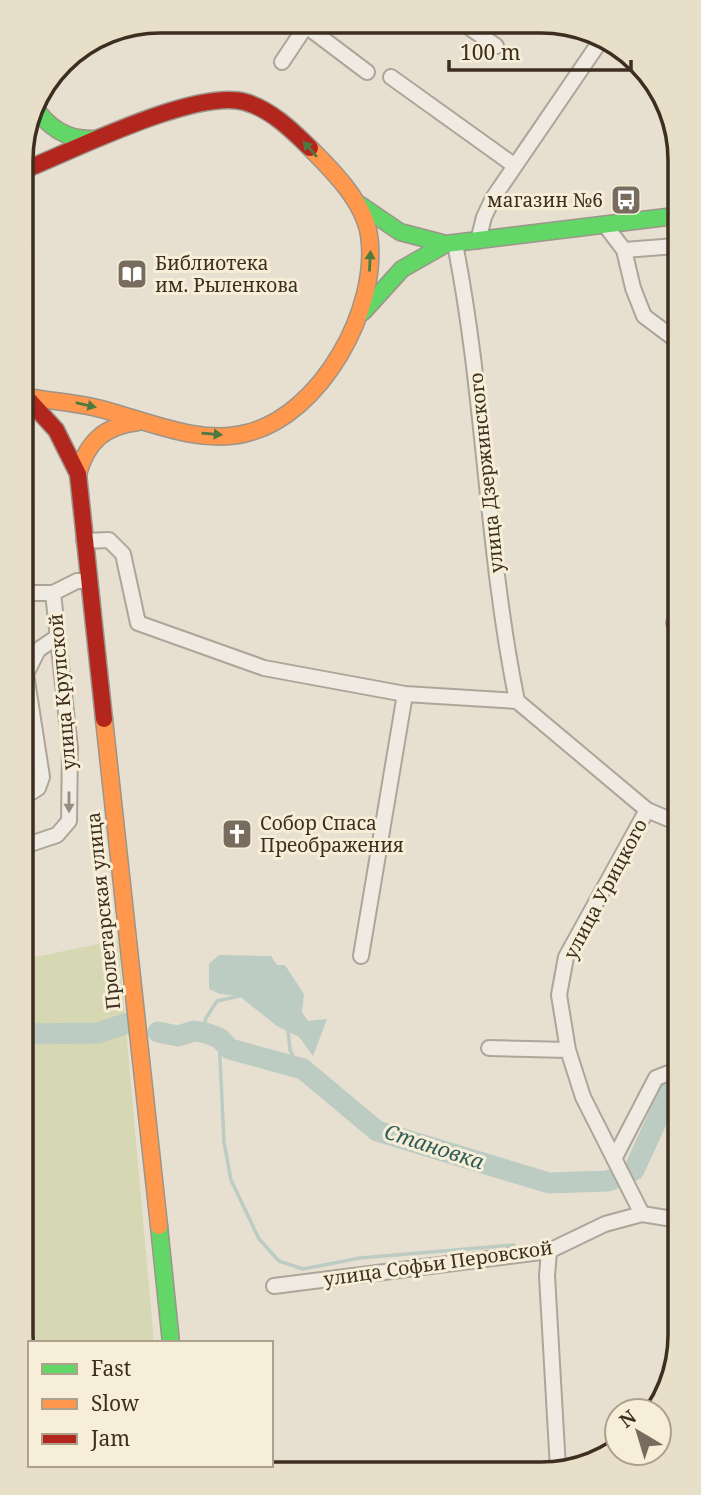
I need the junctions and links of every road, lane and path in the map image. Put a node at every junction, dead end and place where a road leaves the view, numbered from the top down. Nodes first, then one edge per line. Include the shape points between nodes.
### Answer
1 (478, 33) edge
2 (300, 34) edge
3 (318, 34) edge
4 (496, 46) dead end
5 (597, 46) edge
6 (282, 62) dead end
7 (367, 72) dead end
8 (391, 77) dead end
9 (41, 117) edge
10 (103, 137) junction
11 (34, 166) edge
12 (515, 166) junction
13 (355, 201) junction
14 (668, 217) edge
15 (605, 225) junction
16 (478, 240) junction
17 (451, 244) junction
18 (668, 247) edge
19 (624, 250) junction
20 (355, 323) junction
21 (668, 334) edge
22 (34, 397) edge
23 (34, 406) edge
24 (146, 422) junction
25 (78, 474) junction
26 (84, 541) junction
27 (87, 581) junction
28 (34, 593) edge
29 (53, 593) junction
30 (57, 637) junction
31 (34, 659) edge
32 (405, 694) junction
33 (517, 701) junction
34 (34, 722) edge
35 (33, 791) edge
36 (647, 810) junction
37 (667, 819) edge
38 (33, 843) edge
39 (361, 956) dead end
40 (489, 1048) dead end
41 (568, 1051) junction
42 (667, 1074) edge
43 (614, 1158) junction
44 (642, 1214) junction
45 (667, 1218) edge
46 (549, 1251) junction
47 (274, 1286) dead end
48 (171, 1341) edge
49 (558, 1461) edge

1 - 4 street
2 - 6 street
3 - 7 street
5 - 12 street
8 - 12 street
9 - 10 main road via 65,136
10 - 11 main road
13 -> 10 main road via 287,126 248,103 211,99 187,104
12 - 16 street via 484,217
13 - 17 main road via 400,232
20 -> 13 main road via 371,258 368,230
14 - 15 main road
15 - 16 main road
15 - 19 street
16 - 17 main road
17 - 20 main road via 402,269
17 - 33 street, улица Дзержинского via 470,319 501,625
18 - 19 street
19 - 21 street via 644,316
24 -> 20 main road via 221,436 271,426 307,399
22 -> 24 main road via 72,402
23 - 25 main road, Пролетарская улица via 56,430
24 - 25 main road, Пролетарская улица via 110,427 95,436 86,446
25 - 26 main road, Пролетарская улица
26 - 27 main road, Пролетарская улица
26 - 32 street via 109,540 122,554 138,623 264,668
27 - 29 street
27 - 48 main road, Пролетарская улица
28 - 29 street
29 - 30 street, улица Крупской
30 - 31 street
30 -> 38 street, улица Крупской via 70,748 69,821 57,835
32 - 33 street
32 - 39 street
33 - 36 street
34 - 35 street via 42,777
36 - 37 street
36 - 41 street, улица Урицкого via 566,957 559,995
40 - 41 street
41 - 43 street, улица Урицкого via 583,1097
42 - 43 street via 656,1078
43 - 44 street, улица Урицкого
44 - 45 street, улица Софьи Перовской
44 - 46 street, улица Софьи Перовской via 605,1224
46 - 47 street, улица Софьи Перовской
46 - 49 street

